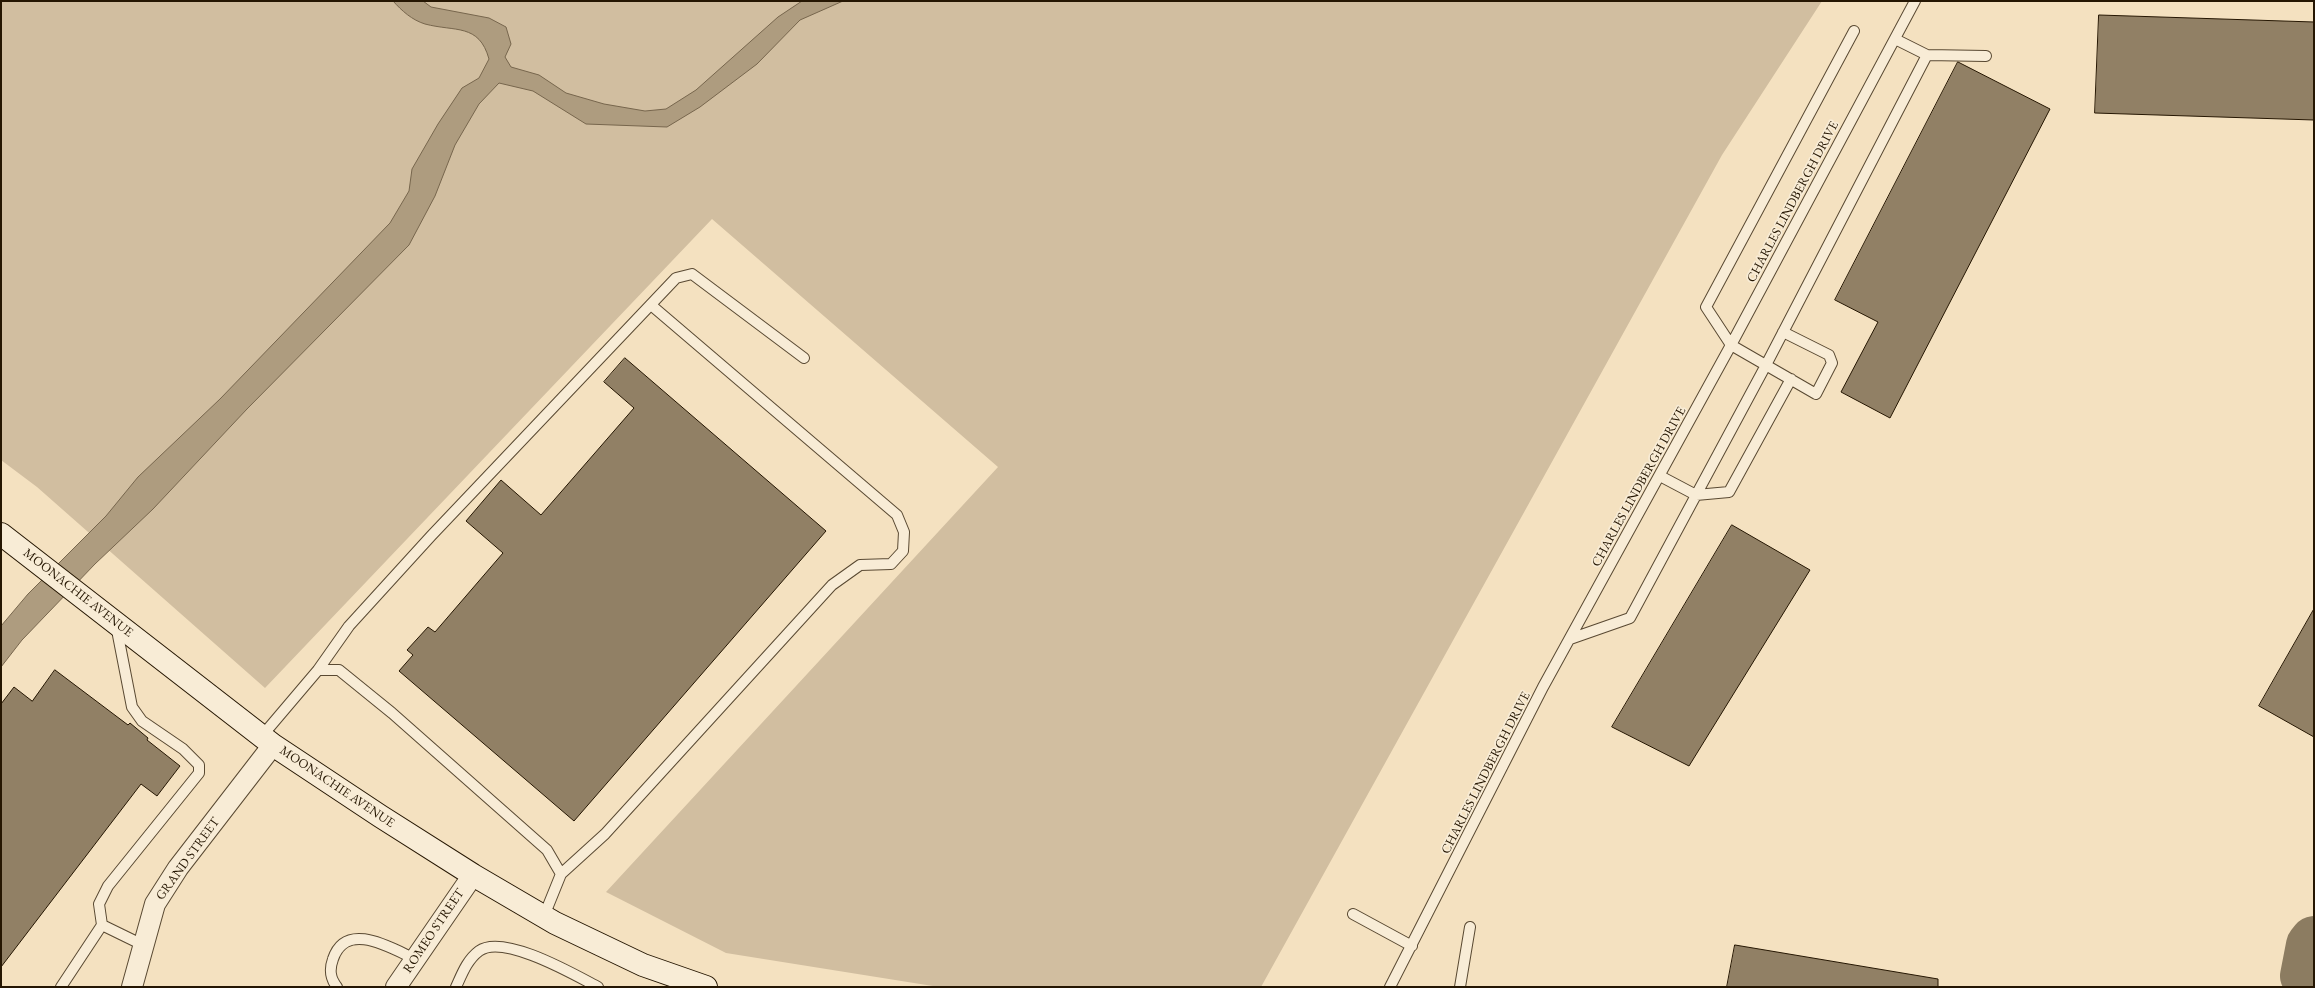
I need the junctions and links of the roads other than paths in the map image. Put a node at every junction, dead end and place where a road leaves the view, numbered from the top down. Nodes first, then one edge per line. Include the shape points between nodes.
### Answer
1 (1915, 1) edge
2 (1854, 30) dead end
3 (1894, 39) junction
4 (1927, 55) junction
5 (1986, 56) dead end
6 (651, 305) junction
7 (1783, 332) junction
8 (1731, 345) junction
9 (804, 358) dead end
10 (1766, 365) junction
11 (1791, 379) junction
12 (1660, 476) junction
13 (1696, 495) junction
14 (1, 534) edge
15 (115, 622) junction
16 (1570, 639) junction
17 (318, 670) junction
18 (268, 741) junction
19 (561, 874) junction
20 (473, 875) junction
21 (1353, 914) dead end
22 (544, 916) junction
23 (102, 925) junction
24 (1470, 927) dead end
25 (143, 945) junction
26 (1412, 946) junction
27 (415, 959) junction
28 (61, 987) edge
29 (132, 987) edge
30 (337, 987) edge
31 (396, 987) edge
32 (456, 987) edge
33 (598, 987) edge
34 (706, 987) edge
35 (1390, 987) edge
36 (1460, 987) edge

1 - 3 lane, CHARLES LINDBERGH DRIVE
2 - 8 lane via 1706,307
3 - 4 lane
3 - 8 lane, CHARLES LINDBERGH DRIVE
4 - 5 lane
4 - 7 lane
6 - 9 lane via 676,278 692,274
6 - 17 lane via 354,620
6 - 19 lane via 898,516 904,532 903,551 890,564 860,565 832,586 605,834
7 - 10 lane
7 - 11 lane via 1829,355 1832,363 1816,394
8 - 10 lane
8 - 12 lane, CHARLES LINDBERGH DRIVE
10 - 11 lane
10 - 13 lane
11 - 13 lane via 1729,492
12 - 13 lane
12 - 16 lane, CHARLES LINDBERGH DRIVE
13 - 16 lane via 1630,618
14 - 15 main road, MOONACHIE AVENUE
15 - 18 main road, MOONACHIE AVENUE
15 - 23 lane via 132,707 142,721 183,748 199,765 199,773 108,886 99,904
16 - 26 lane, CHARLES LINDBERGH DRIVE
17 - 18 lane
17 - 19 lane via 339,670 392,713 547,850
18 - 20 main road, MOONACHIE AVENUE
18 - 25 street, GRAND STREET via 155,904
19 - 22 lane
20 - 22 main road, MOONACHIE AVENUE
20 - 27 street, ROMEO STREET
21 - 26 lane
22 - 34 main road, MOONACHIE AVENUE via 643,965
23 - 25 lane
23 - 28 lane
24 - 36 lane
25 - 29 street, GRAND STREET
26 - 35 lane, CHARLES LINDBERGH DRIVE
27 - 30 lane via 373,940 356,938 344,942 330,965 331,978
27 - 31 street, ROMEO STREET
32 - 33 lane via 468,962 480,950 494,947 508,948 552,962

